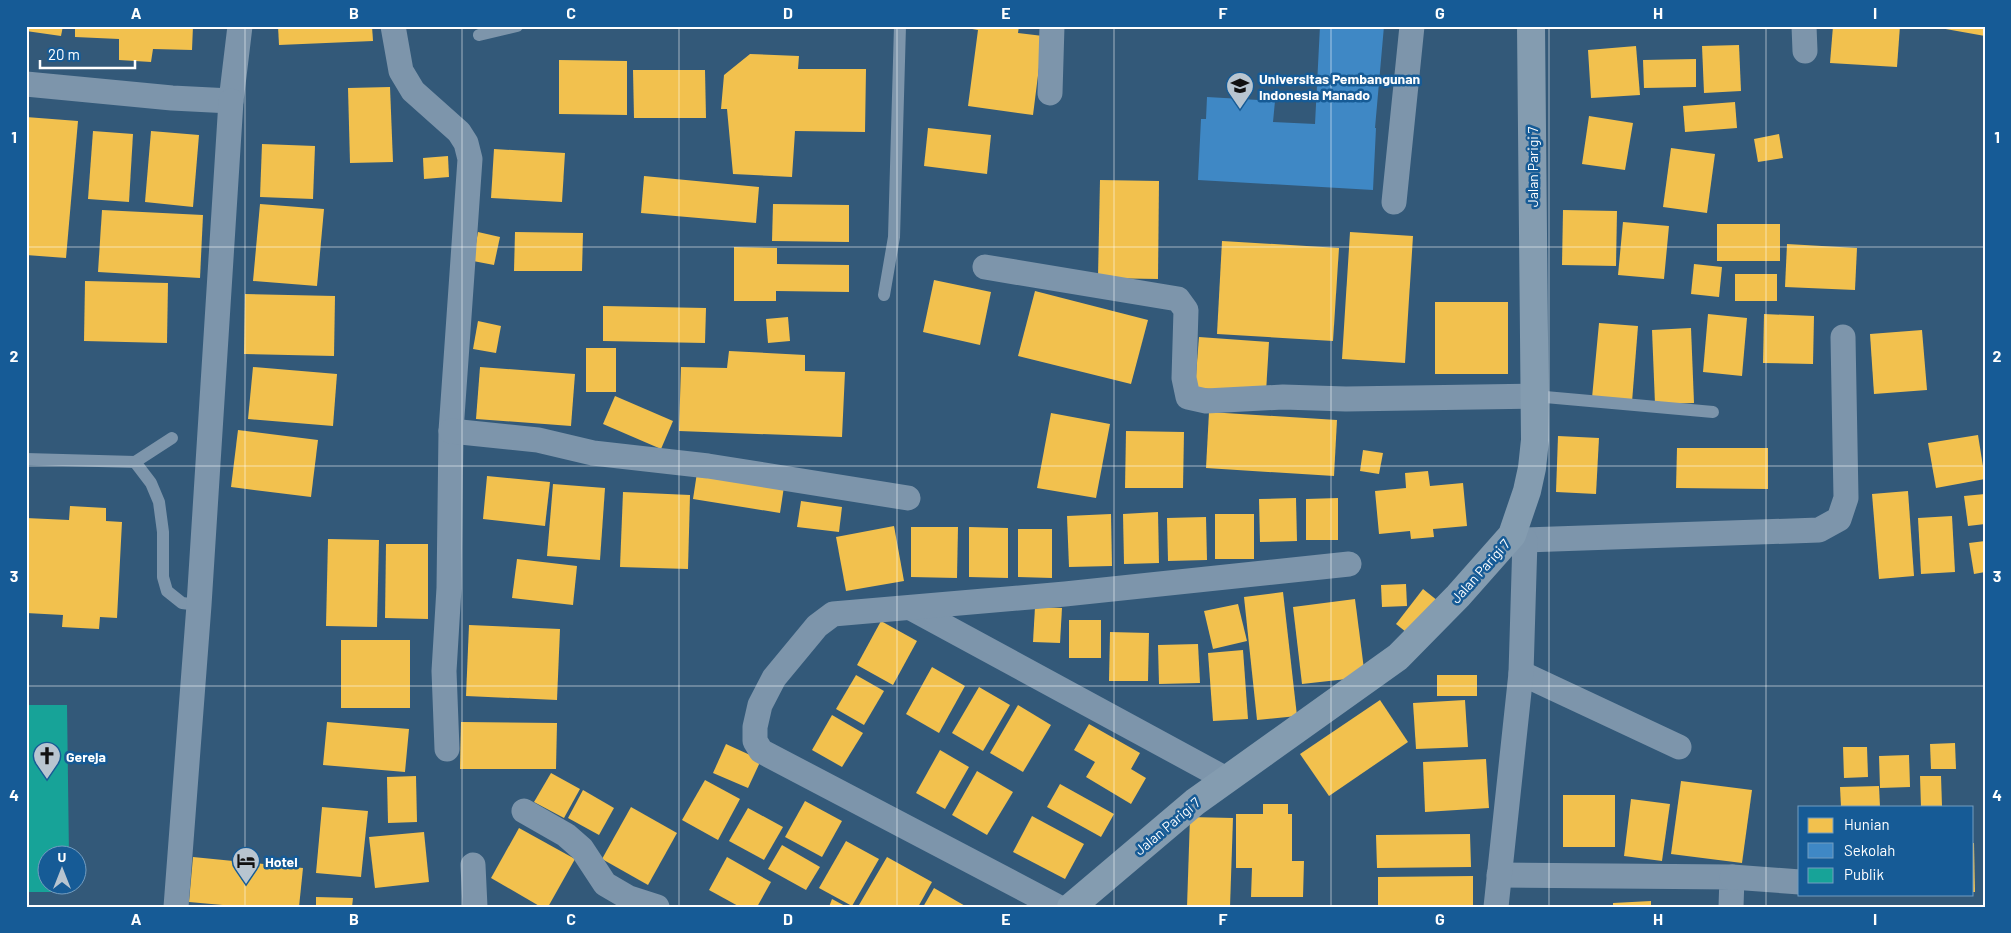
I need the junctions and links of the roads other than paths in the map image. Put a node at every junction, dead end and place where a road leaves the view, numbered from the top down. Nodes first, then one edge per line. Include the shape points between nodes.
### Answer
1 (240, 26) edge
2 (393, 26) edge
3 (517, 26) edge
4 (900, 26) edge
5 (1052, 26) edge
6 (1412, 26) edge
7 (1531, 26) edge
8 (1804, 26) edge
9 (479, 35) dead end
10 (1805, 51) dead end
11 (26, 84) edge
12 (1050, 93) dead end
13 (232, 101) junction
14 (1394, 202) dead end
15 (985, 267) dead end
16 (884, 295) dead end
17 (1842, 337) dead end
18 (1534, 396) junction
19 (1713, 412) dead end
20 (451, 431) junction
21 (172, 438) dead end
22 (26, 459) edge
23 (135, 462) junction
24 (908, 498) dead end
25 (1518, 538) junction
26 (1349, 564) dead end
27 (199, 605) junction
28 (911, 608) junction
29 (1521, 673) junction
30 (1679, 747) dead end
31 (447, 749) dead end
32 (1226, 779) junction
33 (524, 811) dead end
34 (473, 865) dead end
35 (1499, 875) junction
36 (1732, 877) junction
37 (1798, 882) edge
38 (176, 907) edge
39 (474, 907) edge
40 (657, 907) edge
41 (1058, 907) edge
42 (1071, 907) edge
43 (1496, 907) edge
44 (1730, 907) edge

1 - 13 street
2 - 20 street via 401,71 413,91 459,132 470,159
3 - 9 lane
4 - 16 lane via 894,236
5 - 12 street
6 - 14 street
7 - 18 street, Jalan Parigi 7
8 - 10 street
11 - 13 street
13 - 27 street
15 - 18 street via 1178,299 1186,310 1184,378 1188,397 1206,401 1283,397
17 - 25 street via 1846,498 1839,519 1819,530
18 - 19 lane
18 - 25 street, Jalan Parigi 7 via 1532,468
20 - 24 street via 538,440 593,454 708,466
20 - 31 street via 449,588 444,672
21 - 23 lane
22 - 23 lane
23 - 27 lane via 159,502 163,532 162,577 167,592 182,603
25 - 29 street
25 - 32 street, Jalan Parigi 7 via 1398,657
26 - 28 street
27 - 38 street
28 - 32 street
28 - 41 street via 834,614 816,626 774,678 760,705 755,741 761,751
29 - 30 street
29 - 35 street
32 - 42 street, Jalan Parigi 7
33 - 40 street via 566,835 582,850 605,884 629,898
34 - 39 street
35 - 36 street
35 - 43 street
36 - 37 street
36 - 44 street

